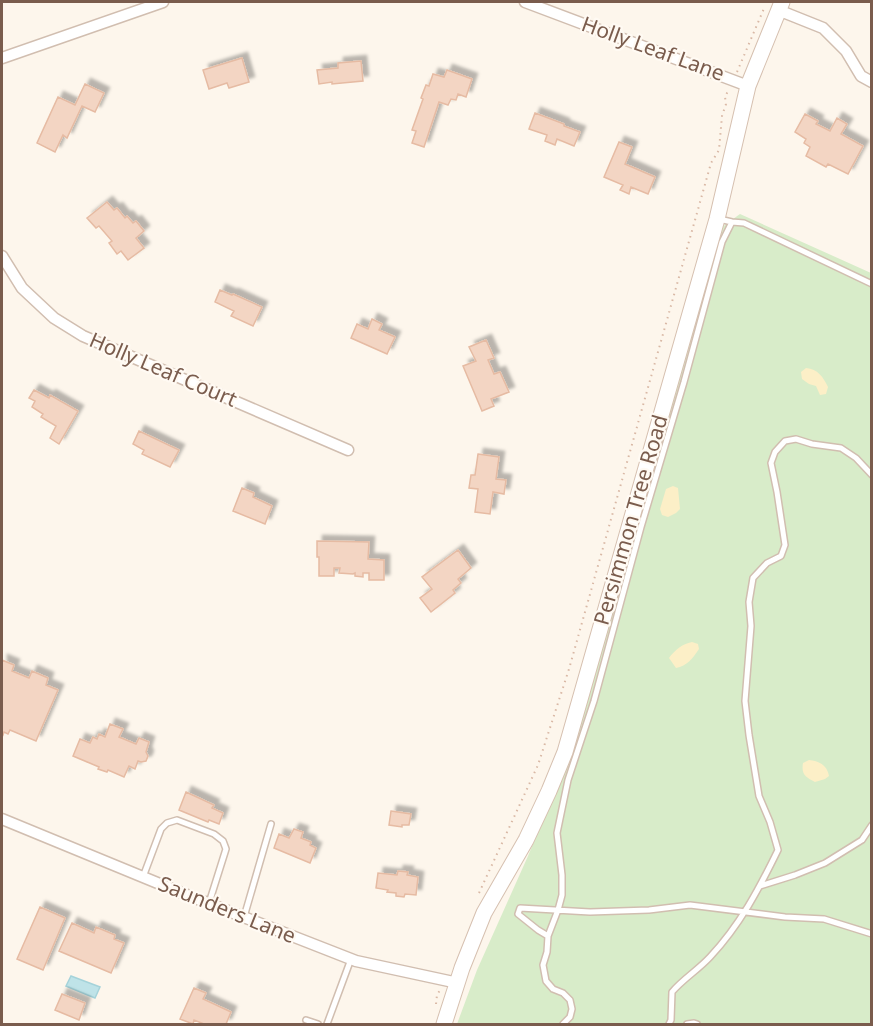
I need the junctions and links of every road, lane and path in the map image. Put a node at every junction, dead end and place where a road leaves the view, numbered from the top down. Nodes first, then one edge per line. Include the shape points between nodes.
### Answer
1 (163, 2) edge
2 (525, 2) edge
3 (776, 4) edge
4 (2, 58) edge
5 (741, 82) junction
6 (872, 82) edge
7 (724, 221) junction
8 (2, 256) edge
9 (872, 284) edge
10 (348, 450) dead end
11 (872, 475) edge
12 (2, 819) edge
13 (271, 824) dead end
14 (872, 825) edge
15 (143, 876) junction
16 (760, 886) junction
17 (479, 894) dead end
18 (209, 903) junction
19 (558, 910) junction
20 (745, 912) junction
21 (244, 917) junction
22 (872, 933) edge
23 (548, 936) junction
24 (351, 959) junction
25 (451, 982) junction
26 (435, 1012) dead end
27 (306, 1020) dead end
28 (318, 1024) edge
29 (327, 1024) edge
30 (444, 1024) edge
31 (563, 1024) edge
32 (669, 1024) edge
33 (687, 1024) edge
34 (698, 1024) edge

1 - 4 street
2 - 5 street, Holly Leaf Lane
3 - 5 main road, Persimmon Tree Road
3 - 5 path
3 - 6 street via 823,28 846,51 861,76
5 - 7 main road, Persimmon Tree Road
5 - 17 path via 726,94 719,150 711,163 552,724 526,794
7 - 9 lane via 744,223
7 - 19 lane via 722,242 684,382 568,780 556,833 562,875
7 - 25 main road, Persimmon Tree Road via 565,752 526,840 484,913
8 - 10 street, Holly Leaf Court via 22,288 54,318 83,336
11 - 16 lane via 841,448 796,439 785,441 771,463 785,545 782,555 767,563 753,578 746,701 759,796 777,850
12 - 15 street, Saunders Lane
13 - 21 lane
14 - 16 lane via 862,840 825,863
15 - 18 street, Saunders Lane
15 - 18 lane via 167,823 177,820 213,834 224,841 226,849
16 - 20 lane
18 - 21 street, Saunders Lane
19 - 20 lane via 649,910 690,905
19 - 23 lane
19 - 23 lane via 520,909 518,914
20 - 22 lane via 824,919
20 - 32 lane via 712,956 672,993
21 - 24 street, Saunders Lane
23 - 31 lane via 543,965 546,981 570,999 572,1009
24 - 25 street, Saunders Lane
24 - 29 lane
25 - 26 path via 436,998
25 - 30 main road, Persimmon Tree Road
27 - 28 lane
33 - 34 lane

